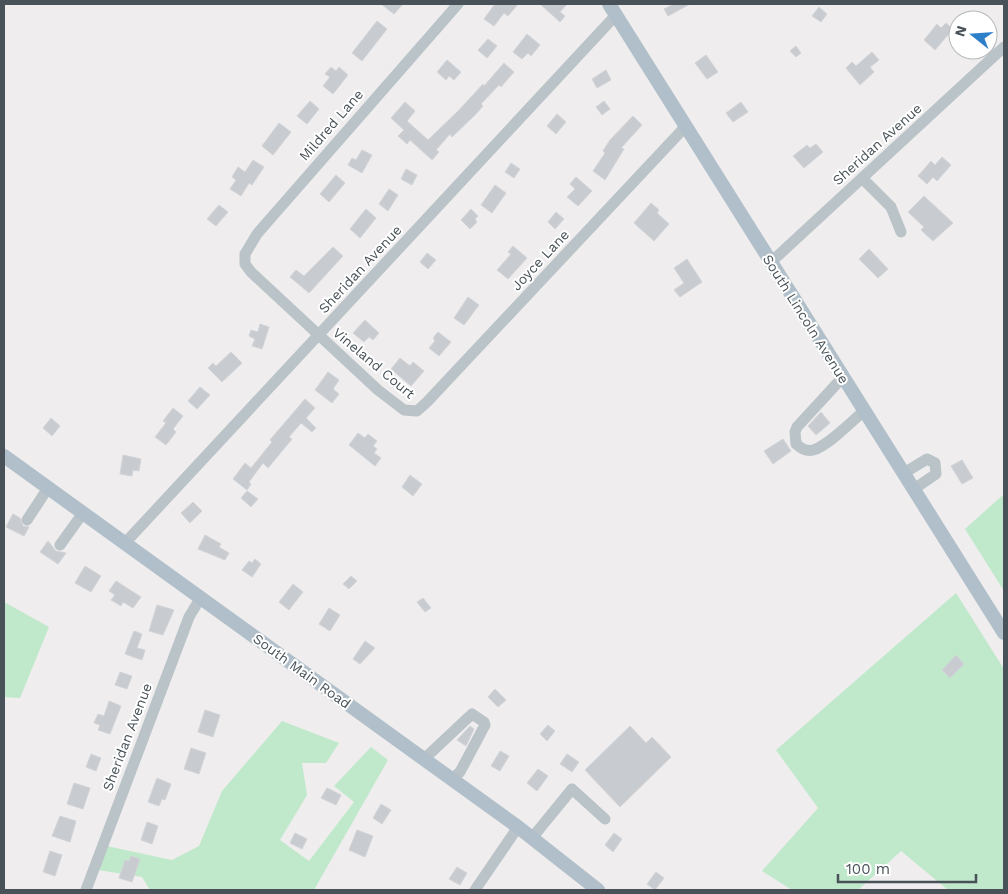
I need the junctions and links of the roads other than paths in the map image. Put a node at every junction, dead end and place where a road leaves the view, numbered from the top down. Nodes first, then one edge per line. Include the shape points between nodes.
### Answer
1 (458, 4) edge
2 (612, 9) edge
3 (1004, 47) edge
4 (686, 126) junction
5 (862, 178) junction
6 (901, 232) dead end
7 (770, 263) junction
8 (251, 272) joint
9 (318, 336) junction
10 (843, 377) junction
11 (864, 411) junction
12 (414, 412) joint
13 (4, 456) edge
14 (904, 473) junction
15 (48, 488) junction
16 (914, 489) junction
17 (83, 513) junction
18 (27, 520) dead end
19 (124, 543) junction
20 (60, 545) dead end
21 (201, 597) junction
22 (1004, 633) edge
23 (424, 759) junction
24 (452, 779) junction
25 (605, 819) dead end
26 (518, 827) junction
27 (532, 838) junction
28 (86, 890) edge
29 (474, 890) edge
30 (598, 890) edge

1 - 8 street, Mildred Lane via 257,234 245,254 245,264
2 - 4 main road, South Lincoln Avenue
2 - 9 street, Sheridan Avenue
3 - 5 street, Sheridan Avenue
4 - 7 main road, South Lincoln Avenue
4 - 12 street, Joyce Lane via 428,402
5 - 6 street via 891,207
5 - 7 street, Sheridan Avenue
7 - 10 main road, South Lincoln Avenue
8 - 9 street, Vineland Court
9 - 12 street, Vineland Court via 393,402
9 - 19 street, Sheridan Avenue
10 - 11 main road, South Lincoln Avenue
10 - 11 street via 797,427 796,444 803,450 814,450
11 - 14 main road, South Lincoln Avenue
13 - 15 main road, South Main Road
14 - 16 main road, South Lincoln Avenue
14 - 16 street via 927,459 935,463 936,474
15 - 17 main road, South Main Road
15 - 18 street
16 - 22 main road, South Lincoln Avenue
17 - 19 main road, South Main Road
17 - 20 street
19 - 21 main road, South Main Road
21 - 23 main road, South Main Road
21 - 28 street, Sheridan Avenue via 189,616
23 - 24 main road, South Main Road
23 - 24 street via 472,714 479,717 485,725 460,772
24 - 26 main road, South Main Road
25 - 27 street via 572,789
26 - 27 main road, South Main Road
26 - 29 street
27 - 30 main road, South Main Road

